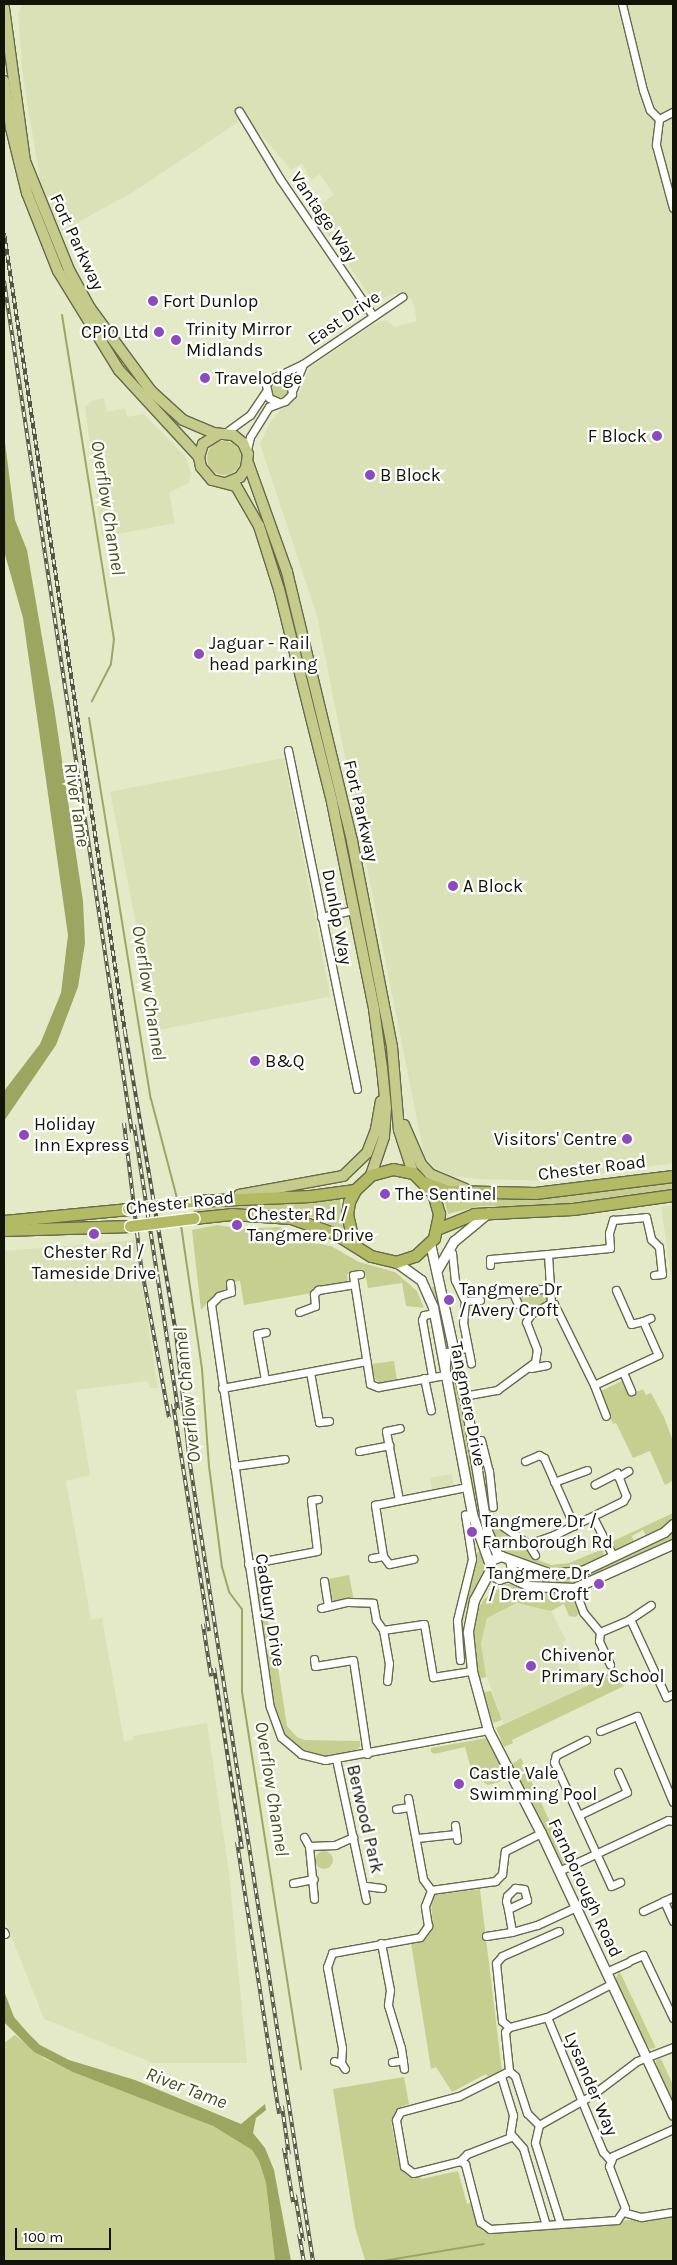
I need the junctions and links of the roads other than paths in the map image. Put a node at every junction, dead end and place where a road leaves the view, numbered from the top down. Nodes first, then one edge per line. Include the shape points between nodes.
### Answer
1 (622, 4) edge
2 (4, 8) edge
3 (4, 81) edge
4 (239, 111) dead end
5 (673, 112) edge
6 (659, 120) junction
7 (673, 208) edge
8 (402, 298) dead end
9 (373, 316) junction
10 (303, 364) junction
11 (280, 375) junction
12 (266, 391) junction
13 (293, 391) junction
14 (278, 402) junction
15 (222, 433) junction
16 (247, 450) junction
17 (199, 457) junction
18 (248, 463) junction
19 (226, 482) junction
20 (288, 750) dead end
21 (354, 910) junction
22 (321, 917) junction
23 (392, 1047) junction
24 (382, 1068) junction
25 (356, 1089) dead end
26 (413, 1173) junction
27 (371, 1175) junction
28 (672, 1176) edge
29 (426, 1183) junction
30 (355, 1190) junction
31 (476, 1192) junction
32 (673, 1195) edge
33 (218, 1199) junction
34 (489, 1212) junction
35 (4, 1221) edge
36 (437, 1229) junction
37 (4, 1230) edge
38 (430, 1243) junction
39 (354, 1244) junction
40 (452, 1253) dead end
41 (548, 1254) junction
42 (396, 1262) junction
43 (490, 1265) dead end
44 (437, 1270) junction
45 (360, 1274) dead end
46 (654, 1275) dead end
47 (230, 1283) dead end
48 (354, 1284) junction
49 (551, 1290) junction
50 (616, 1290) dead end
51 (512, 1292) junction
52 (491, 1294) dead end
53 (480, 1300) dead end
54 (465, 1301) junction
55 (551, 1303) junction
56 (518, 1304) dead end
57 (299, 1312) dead end
58 (434, 1313) junction
59 (266, 1332) dead end
60 (466, 1348) junction
61 (454, 1350) junction
62 (366, 1361) junction
63 (471, 1363) dead end
64 (547, 1365) dead end
65 (531, 1368) junction
66 (310, 1372) junction
67 (623, 1372) junction
68 (445, 1375) junction
69 (428, 1377) junction
70 (265, 1380) junction
71 (594, 1385) junction
72 (222, 1388) junction
73 (631, 1391) dead end
74 (463, 1396) junction
75 (431, 1410) dead end
76 (606, 1416) dead end
77 (329, 1421) dead end
78 (400, 1428) dead end
79 (481, 1440) dead end
80 (389, 1445) junction
81 (359, 1451) dead end
82 (285, 1458) dead end
83 (525, 1461) dead end
84 (234, 1466) junction
85 (587, 1470) dead end
86 (489, 1471) junction
87 (628, 1471) dead end
88 (476, 1474) junction
89 (618, 1477) junction
90 (554, 1482) junction
91 (594, 1484) dead end
92 (467, 1488) junction
93 (318, 1499) dead end
94 (399, 1500) junction
95 (493, 1507) dead end
96 (472, 1514) junction
97 (593, 1516) junction
98 (673, 1524) edge
99 (501, 1525) dead end
100 (574, 1526) junction
101 (528, 1544) junction
102 (673, 1544) edge
103 (535, 1555) dead end
104 (383, 1556) junction
105 (498, 1556) junction
106 (613, 1556) junction
107 (372, 1558) dead end
108 (414, 1559) dead end
109 (510, 1560) junction
110 (248, 1564) junction
111 (490, 1567) junction
112 (508, 1576) junction
113 (496, 1578) junction
114 (324, 1581) dead end
115 (574, 1588) junction
116 (651, 1605) dead end
117 (470, 1613) junction
118 (630, 1619) junction
119 (383, 1630) junction
120 (600, 1632) junction
121 (457, 1643) junction
122 (468, 1644) junction
123 (314, 1659) dead end
124 (460, 1660) dead end
125 (610, 1666) dead end
126 (472, 1671) junction
127 (387, 1681) dead end
128 (670, 1695) edge
129 (488, 1730) junction
130 (600, 1731) dead end
131 (586, 1740) dead end
132 (367, 1754) junction
133 (336, 1759) junction
134 (618, 1772) dead end
135 (408, 1798) dead end
136 (673, 1802) edge
137 (409, 1807) junction
138 (396, 1809) dead end
139 (579, 1815) junction
140 (673, 1821) edge
141 (454, 1825) dead end
142 (541, 1833) junction
143 (304, 1837) dead end
144 (353, 1837) junction
145 (417, 1838) junction
146 (309, 1846) junction
147 (596, 1854) junction
148 (558, 1871) junction
149 (314, 1879) junction
150 (620, 1882) dead end
151 (293, 1883) dead end
152 (366, 1886) junction
153 (382, 1888) dead end
154 (431, 1890) junction
155 (673, 1897) edge
156 (314, 1898) dead end
157 (366, 1900) dead end
158 (664, 1902) junction
159 (576, 1907) junction
160 (508, 1909) dead end
161 (643, 1911) dead end
162 (673, 1921) edge
163 (537, 1925) junction
164 (559, 1931) dead end
165 (512, 1932) junction
166 (486, 1936) dead end
167 (543, 1938) junction
168 (381, 1943) junction
169 (606, 1972) junction
170 (611, 1984) junction
171 (547, 2017) junction
172 (673, 2018) edge
173 (509, 2027) junction
174 (673, 2048) edge
175 (646, 2056) junction
176 (403, 2060) junction
177 (392, 2062) dead end
178 (340, 2064) dead end
179 (404, 2069) dead end
180 (509, 2071) junction
181 (501, 2076) junction
182 (582, 2100) junction
183 (673, 2115) edge
184 (539, 2125) junction
185 (673, 2129) edge
186 (511, 2137) junction
187 (460, 2161) junction
188 (610, 2161) junction
189 (623, 2212) junction
190 (673, 2212) edge
191 (560, 2223) junction
192 (546, 2225) junction

1 - 6 street via 643,90 650,110
2 - 15 main road, Fort Parkway via 26,161 69,270 101,323 151,391 183,420
3 - 17 main road, Fort Parkway via 26,193 58,271 119,370
4 - 9 street, Vantage Way
5 - 6 street
6 - 7 street via 656,145
8 - 9 street, East Drive
9 - 10 street, East Drive
10 - 11 street, East Drive
10 - 13 street, East Drive
11 - 12 street via 270,378
11 - 13 street via 290,380
12 - 14 street via 272,400
12 - 15 street via 243,422
13 - 14 street via 288,399
14 - 16 street via 262,416 250,437
15 - 16 main road, Fort Parkway via 240,440
15 - 17 main road via 203,444
16 - 18 main road, Fort Parkway
17 - 19 main road, Fort Parkway via 205,474 216,481
18 - 19 main road via 240,476
18 - 23 main road, Fort Parkway via 284,564 309,658 352,841
19 - 21 main road, Fort Parkway via 236,486 253,513 270,556 332,802
20 - 22 street, Dunlop Way
21 - 22 street
21 - 24 main road, Fort Parkway
22 - 25 street, Dunlop Way
23 - 26 main road, Fort Parkway via 399,1130
23 - 31 main road via 405,1129 420,1164 440,1181
24 - 27 main road, Fort Parkway via 386,1108 384,1137
24 - 33 main road via 376,1129 367,1153 358,1165 334,1180
26 - 27 highway via 392,1169
26 - 29 highway
27 - 30 highway
28 - 31 highway, Chester Road via 534,1193
29 - 31 highway, Chester Road via 448,1191
29 - 36 highway via 438,1205
30 - 33 highway, Chester Road via 310,1196
30 - 39 highway via 347,1214
32 - 34 highway, Chester Road via 573,1209
33 - 35 highway, Chester Road, bridge
34 - 36 highway, Chester Road via 464,1217
34 - 44 street via 454,1241
36 - 38 highway
37 - 39 highway, Chester Road, bridge via 130,1226 231,1214 291,1218
38 - 42 highway via 415,1256
38 - 44 street, Tangmere Drive
39 - 42 highway via 371,1256
40 - 54 street via 455,1280
41 - 43 street via 490,1258
41 - 46 street via 610,1248 609,1232 613,1220 646,1217 651,1239 658,1247 662,1274
41 - 49 street
42 - 58 street, Tangmere Drive via 421,1280
44 - 61 street, Tangmere Drive
45 - 48 street via 353,1275
47 - 72 street, Cadbury Drive via 232,1292 211,1304
48 - 57 street via 318,1290 314,1294 315,1306
48 - 62 street
49 - 51 street
49 - 55 street
50 - 67 street via 631,1324 646,1319 658,1355
51 - 52 street
51 - 56 street
53 - 54 street
54 - 60 street
55 - 65 street via 527,1318 526,1327 537,1350
55 - 71 street
58 - 68 street, Tangmere Drive
58 - 69 street via 424,1314 422,1320
59 - 70 street via 258,1334
60 - 61 street
60 - 63 street
61 - 68 street via 447,1352
61 - 74 street, Tangmere Drive
62 - 66 street
62 - 69 street via 370,1384 375,1387
64 - 65 street
65 - 74 street via 498,1390
66 - 70 street
66 - 77 street via 319,1422
67 - 71 street
67 - 73 street
68 - 69 street
68 - 92 street, Tangmere Drive
69 - 75 street
70 - 72 street
71 - 76 street
72 - 84 street, Cadbury Drive
74 - 88 street, Tangmere Drive
78 - 80 street via 386,1431
79 - 86 street
80 - 81 street
80 - 94 street
82 - 84 street
83 - 90 street via 539,1455 544,1458
84 - 110 street, Cadbury Drive
85 - 90 street
86 - 88 street
86 - 95 street
87 - 89 street
88 - 105 street, Tangmere Drive via 487,1531
89 - 91 street via 617,1473
89 - 97 street via 626,1496 624,1501
90 - 100 street
92 - 94 street
92 - 96 street, Tangmere Drive
93 - 110 street via 310,1500 317,1550
94 - 104 street via 374,1505
96 - 111 street, Tangmere Drive
96 - 121 street via 465,1515 472,1559 458,1620
97 - 100 street
97 - 106 street
98 - 106 street via 664,1532
99 - 101 street
100 - 101 street
101 - 103 street
102 - 115 street
104 - 107 street
104 - 108 street via 389,1564
105 - 109 street
105 - 111 street
106 - 109 street via 582,1571 558,1575
109 - 112 street via 512,1569
110 - 133 street, Cadbury Drive via 270,1707 276,1727 283,1740 301,1754
111 - 113 street
111 - 117 street, Farnborough Road
112 - 113 street
112 - 115 street via 529,1586
113 - 117 street
114 - 119 street via 325,1607 373,1603 376,1620
115 - 120 street via 583,1612
116 - 118 street
117 - 122 street, Farnborough Road
118 - 120 street
118 - 128 street
119 - 126 street via 424,1624 433,1678
119 - 127 street via 389,1663
120 - 125 street via 599,1641
121 - 122 street
121 - 124 street
122 - 126 street, Farnborough Road
123 - 132 street via 315,1666 353,1660
126 - 129 street, Farnborough Road
129 - 132 street, Cadbury Drive
129 - 142 street, Farnborough Road
130 - 136 street via 637,1716
131 - 139 street via 556,1755 554,1762
132 - 133 street, Cadbury Drive
133 - 144 street, Berwood Park
134 - 139 street via 627,1792
135 - 137 street
137 - 138 street
137 - 145 street
139 - 147 street
140 - 147 street via 668,1820
141 - 145 street via 455,1837
142 - 148 street, Farnborough Road
142 - 154 street via 505,1851 502,1874 495,1881
143 - 146 street
144 - 146 street via 335,1845
144 - 152 street, Berwood Park
145 - 154 street via 423,1879
146 - 149 street
147 - 148 street
147 - 150 street via 611,1886
148 - 159 street, Farnborough Road
149 - 151 street
149 - 156 street
152 - 153 street, Berwood Park
152 - 157 street, Berwood Park
154 - 168 street via 426,1901 426,1932
155 - 158 street
158 - 161 street
158 - 162 street
159 - 163 street
159 - 169 street, Farnborough Road
160 - 165 street
163 - 165 street
163 - 167 street
164 - 167 street
165 - 166 street
167 - 173 street via 502,1956 496,1963 502,2021
168 - 176 street via 390,1990 388,2005
168 - 178 street via 339,1949 328,1958 331,1999 342,2048
169 - 170 street, Farnborough Road
169 - 172 street via 643,1955
170 - 171 street
170 - 175 street, Farnborough Road
171 - 173 street
171 - 182 street, Lysander Way
173 - 180 street via 505,2032
174 - 175 street
175 - 182 street
175 - 183 street, Farnborough Road
176 - 177 street
176 - 179 street
180 - 181 street
180 - 184 street via 515,2076 527,2113
181 - 186 street via 513,2115
181 - 187 street via 459,2096 403,2110 398,2115 401,2152 409,2172
182 - 184 street
182 - 188 street, Lysander Way via 603,2152
184 - 191 street via 535,2143
185 - 188 street via 613,2156
186 - 187 street via 467,2154
186 - 192 street via 523,2148
187 - 192 street via 468,2168 483,2226 499,2229
188 - 189 street, Lysander Way via 609,2166 623,2200
189 - 190 street via 642,2218
189 - 191 street via 616,2220
191 - 192 street

